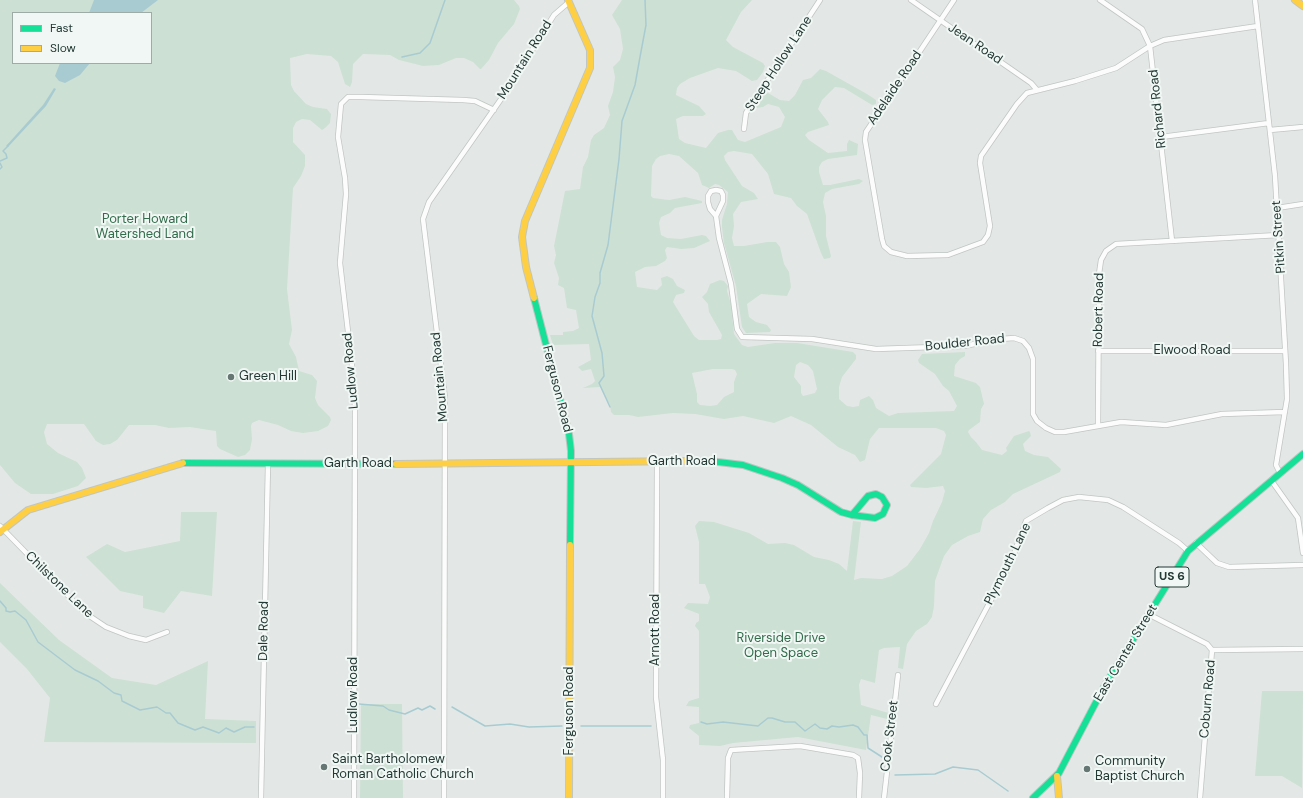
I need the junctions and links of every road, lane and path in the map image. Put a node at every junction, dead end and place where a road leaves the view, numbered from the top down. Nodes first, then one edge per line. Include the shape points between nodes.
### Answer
1 (820, 0) edge
2 (911, 0) edge
3 (954, 0) edge
4 (1100, 0) edge
5 (1255, 0) edge
6 (1295, 0) edge
7 (568, 1) edge
8 (1303, 6) edge
9 (940, 21) junction
10 (1258, 26) junction
11 (1150, 46) junction
12 (1037, 90) junction
13 (494, 110) junction
14 (1269, 124) junction
15 (1303, 127) edge
16 (744, 129) dead end
17 (1270, 130) junction
18 (1161, 137) junction
19 (1303, 204) edge
20 (1277, 208) junction
21 (716, 216) junction
22 (1279, 235) junction
23 (1172, 241) junction
24 (1098, 351) junction
25 (1285, 351) junction
26 (1285, 412) junction
27 (1098, 426) junction
28 (1303, 454) edge
29 (571, 461) junction
30 (657, 462) junction
31 (356, 463) junction
32 (268, 464) junction
33 (444, 464) junction
34 (1280, 473) junction
35 (1271, 480) junction
36 (852, 515) junction
37 (1, 529) edge
38 (1196, 542) junction
39 (1188, 551) junction
40 (1303, 553) edge
41 (1303, 565) edge
42 (1148, 614) junction
43 (167, 632) dead end
44 (1303, 649) edge
45 (1212, 650) junction
46 (898, 675) dead end
47 (936, 704) dead end
48 (1057, 776) junction
49 (261, 798) edge
50 (354, 798) edge
51 (444, 798) edge
52 (569, 798) edge
53 (663, 798) edge
54 (727, 798) edge
55 (859, 798) edge
56 (884, 798) edge
57 (1033, 798) edge
58 (1059, 798) edge
59 (1200, 798) edge

1 - 16 street, Steep Hollow Lane via 746,112
2 - 9 street, Jean Road
3 - 9 street, Adelaide Road
4 - 11 street, Richard Road via 1142,29
5 - 10 street, Pitkin Street
6 - 8 street
7 - 13 street, Mountain Road via 554,15
7 - 29 street, Ferguson Road via 590,50 590,68 525,220 522,237 526,267 569,434
9 - 12 street, Jean Road via 1031,83
9 - 12 street, Adelaide Road via 866,132 865,149 882,239 884,246 891,252 907,256 948,255 983,242 990,226 981,156 1017,104 1027,93
10 - 11 street via 1164,40
10 - 14 street, Pitkin Street
11 - 12 street via 1116,68
11 - 18 street, Richard Road
13 - 31 street, Ludlow Road via 463,100 348,97 341,104 338,138 346,194 340,263 354,383
13 - 33 street, Mountain Road via 430,202 423,219 444,398
14 - 17 street, Pitkin Street
14 - 18 street
15 - 17 street
17 - 20 street, Pitkin Street
18 - 23 street, Richard Road
19 - 20 street
20 - 22 street, Pitkin Street
21 - 21 street, Boulder Road via 723,201 721,191 716,190 711,191 708,202
21 - 27 street, Boulder Road via 731,284 737,329 742,337 812,339 876,349 964,346 1014,338 1030,348 1033,359 1032,406 1033,414 1038,421 1055,432
22 - 23 street, Robert Road
22 - 25 street, Pitkin Street
23 - 24 street, Robert Road via 1116,244 1106,251 1101,260 1099,274
24 - 25 street, Elwood Road
24 - 27 street, Robert Road
25 - 26 street, Pitkin Street
26 - 27 street, Boulder Road via 1222,414 1166,425 1121,422
26 - 34 street, Pitkin Street via 1276,465
28 - 34 street, East Center Street / US 6
29 - 30 street, Garth Road
29 - 33 street, Garth Road
29 - 52 street, Ferguson Road
30 - 36 street, Garth Road via 730,463 754,468 798,485 840,512
30 - 53 street, Arnott Road via 656,697 663,760
31 - 32 street, Garth Road
31 - 33 street, Garth Road
31 - 50 street, Ludlow Road
32 - 37 street, Garth Road via 176,464 28,510
32 - 49 street, Dale Road
33 - 51 street, Mountain Road
34 - 35 street, East Center Street / US 6
35 - 38 street, East Center Street / US 6
35 - 40 street via 1298,518
36 - 36 street, Garth Road via 875,518 883,514 886,505 882,497 876,494 868,496
37 - 43 street, Chilstone Lane via 84,614 106,627 146,640
38 - 39 street, East Center Street / US 6
38 - 41 street via 1217,563 1229,566
39 - 42 street, East Center Street / US 6
39 - 47 street, Plymouth Lane via 1123,507 1108,500 1079,497 1063,500 1037,514 1026,521 1011,562
42 - 45 street, Coburn Road via 1206,644
42 - 48 street, East Center Street / US 6 via 1104,685
44 - 45 street
45 - 59 street, Coburn Road
46 - 56 street, Cook Street
48 - 57 street, East Center Street / US 6
48 - 58 street
54 - 55 street via 730,750 800,746 854,755 858,758

